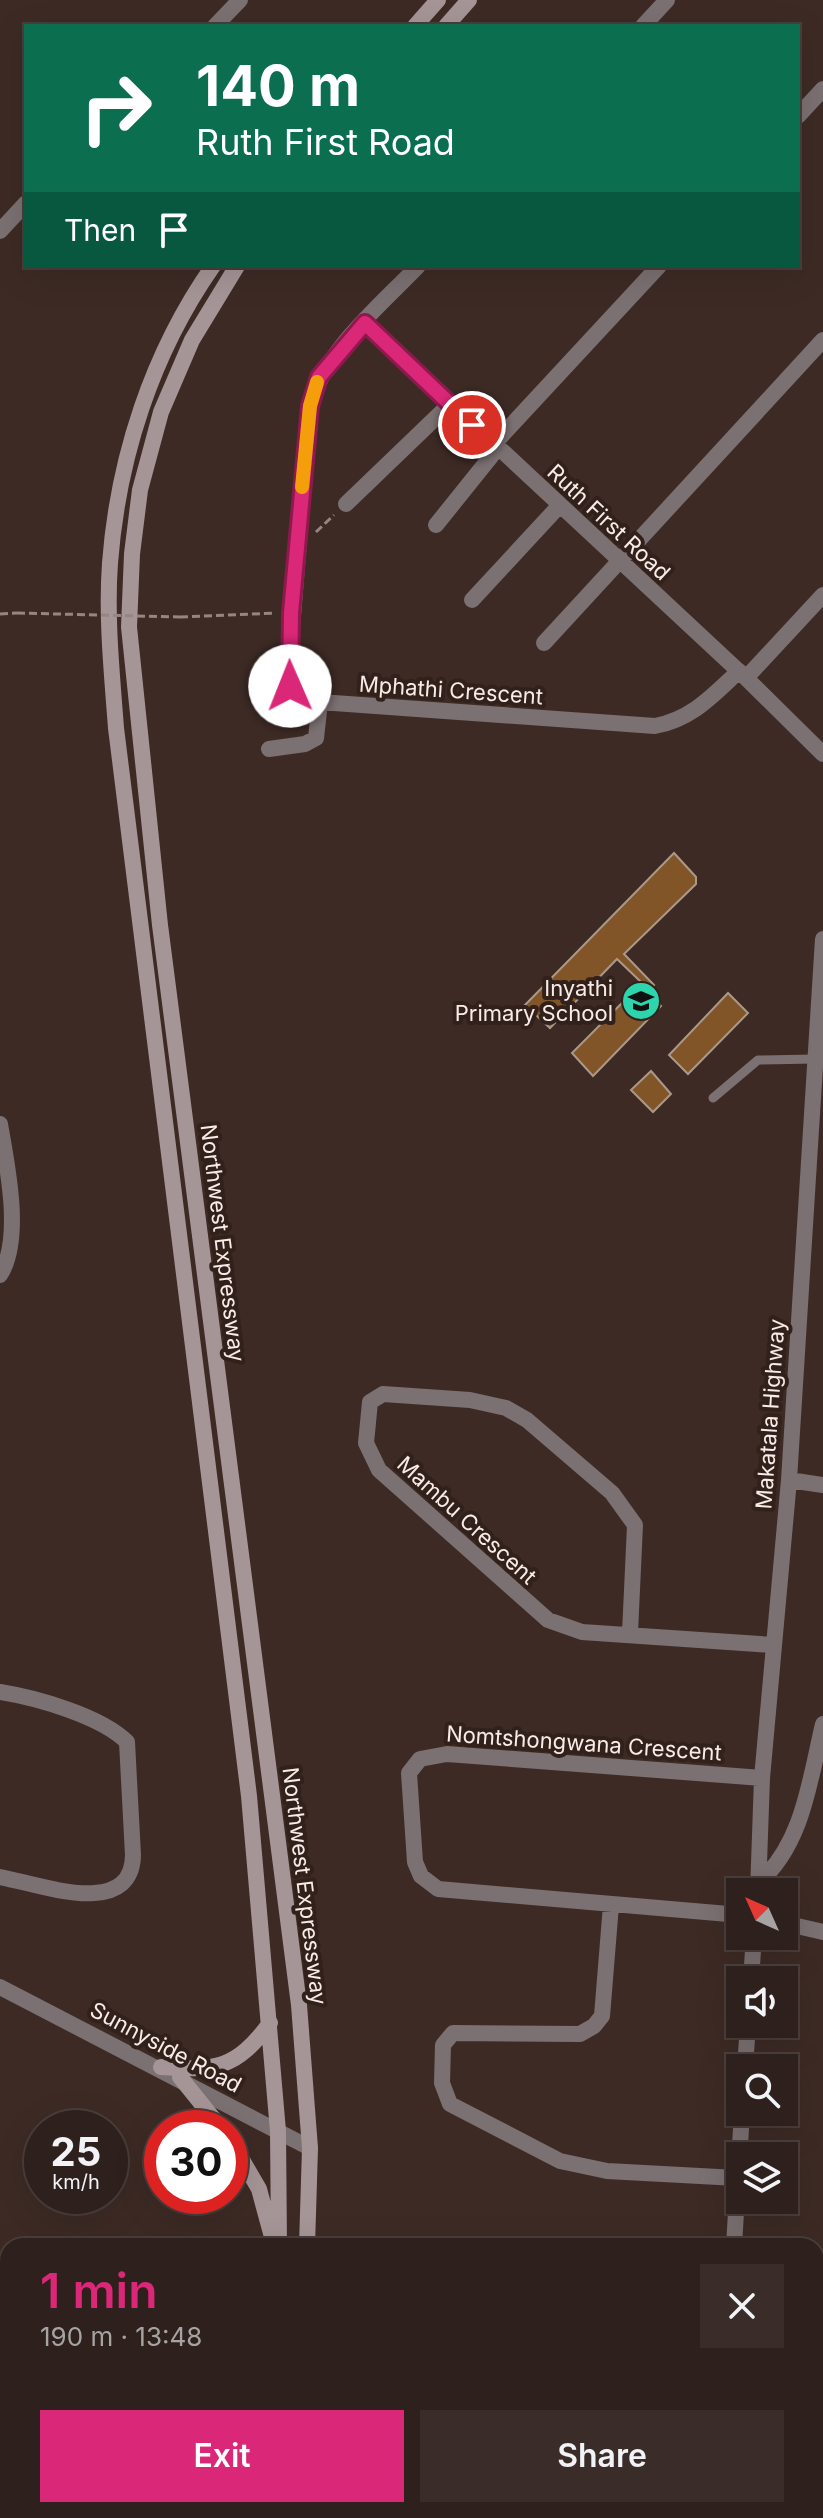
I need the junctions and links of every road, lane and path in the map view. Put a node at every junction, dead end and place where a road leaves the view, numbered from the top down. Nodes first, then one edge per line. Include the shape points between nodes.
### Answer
1 (240, 0) edge
2 (438, 0) edge
3 (469, 0) edge
4 (667, 0) edge
5 (217, 24) edge
6 (417, 24) edge
7 (448, 24) edge
8 (645, 24) edge
9 (823, 89) edge
10 (800, 114) edge
11 (24, 205) edge
12 (0, 231) edge
13 (212, 268) edge
14 (236, 268) edge
15 (416, 268) edge
16 (657, 268) edge
17 (365, 323) junction
18 (823, 340) edge
19 (450, 404) junction
20 (495, 447) junction
21 (346, 504) joint
22 (559, 506) junction
23 (436, 525) dead end
24 (296, 551) junction
25 (617, 560) junction
26 (823, 595) edge
27 (472, 600) dead end
28 (291, 613) junction
29 (0, 614) edge
30 (544, 643) dead end
31 (742, 675) junction
32 (320, 702) junction
33 (269, 749) dead end
34 (823, 754) edge
35 (823, 939) edge
36 (815, 1059) junction
37 (713, 1098) dead end
38 (0, 1124) edge
39 (3, 1161) edge
40 (805, 1202) junction
41 (823, 1202) edge
42 (0, 1275) edge
43 (789, 1480) junction
44 (823, 1485) edge
45 (630, 1633) junction
46 (773, 1645) junction
47 (0, 1692) edge
48 (823, 1724) edge
49 (762, 1778) junction
50 (0, 1877) edge
51 (758, 1878) edge
52 (766, 1878) edge
53 (611, 1905) junction
54 (726, 1914) edge
55 (798, 1926) edge
56 (823, 1932) edge
57 (0, 1987) edge
58 (270, 2023) junction
59 (161, 2067) junction
60 (180, 2077) junction
61 (207, 2110) edge
62 (278, 2131) junction
63 (310, 2148) junction
64 (248, 2170) edge
65 (726, 2177) edge
66 (735, 2214) edge
67 (274, 2238) edge
68 (276, 2238) edge
69 (307, 2238) edge
70 (734, 2238) edge

1 - 5 street
2 - 6 main road
3 - 7 main road
4 - 8 street
9 - 10 street
11 - 12 street
13 - 58 main road, Northwest Expressway via 158,363 136,424 117,497 109,566 111,644 116,728 249,1796
14 - 63 main road, Northwest Expressway via 192,340 161,412 140,490 129,627 162,941 299,2005
15 - 17 street
16 - 20 street
17 - 19 street, Ruth First Road
17 - 24 street via 329,363 314,391
18 - 25 street
19 - 20 street, Ruth First Road
19 - 21 street
20 - 22 street, Ruth First Road
20 - 23 street
21 - 24 path
22 - 25 street, Ruth First Road
22 - 27 street
24 - 28 street
25 - 30 street
25 - 31 street, Ruth First Road
26 - 31 street, Mphathi Crescent
28 - 29 path, bridge
28 - 32 street via 290,686 303,698
31 - 32 street, Mphathi Crescent via 685,719 655,726
31 - 34 street, Ruth First Road
32 - 33 street via 316,738
35 - 36 street, Makatala Highway
36 - 37 lane via 758,1060
36 - 40 street, Makatala Highway
38 - 39 street
39 - 42 street via 12,1224
40 - 41 street
40 - 43 street, Makatala Highway
43 - 44 street
43 - 46 street, Makatala Highway
45 - 45 street, Mambu Crescent via 582,1632 548,1620 533,1608 379,1470 366,1443 370,1402 383,1394 481,1401 506,1408 612,1493 635,1525
45 - 46 street, Mambu Crescent
46 - 49 street, Makatala Highway
47 - 50 street via 95,1720 127,1742 133,1872 122,1886 90,1895
48 - 52 street via 805,1801 786,1852
49 - 51 street, Makatala Highway
49 - 53 street, Nomtshongwana Crescent via 447,1754 413,1766 407,1784 415,1862 428,1884 455,1893
53 - 54 street, Nomtshongwana Crescent
53 - 65 street via 602,2016 594,2026 580,2034 453,2033 443,2045 446,2096 458,2111 560,2161 607,2171
55 - 56 street
57 - 59 street, Sunnyside Road
58 - 59 main road via 243,2056 228,2064
58 - 62 main road, Northwest Expressway
59 - 60 street, Sunnyside Road
60 - 61 main road
60 - 62 street, Sunnyside Road
62 - 63 street, Sunnyside Road
62 - 68 main road, Northwest Expressway
63 - 69 main road, Northwest Expressway
64 - 67 main road
66 - 70 street

